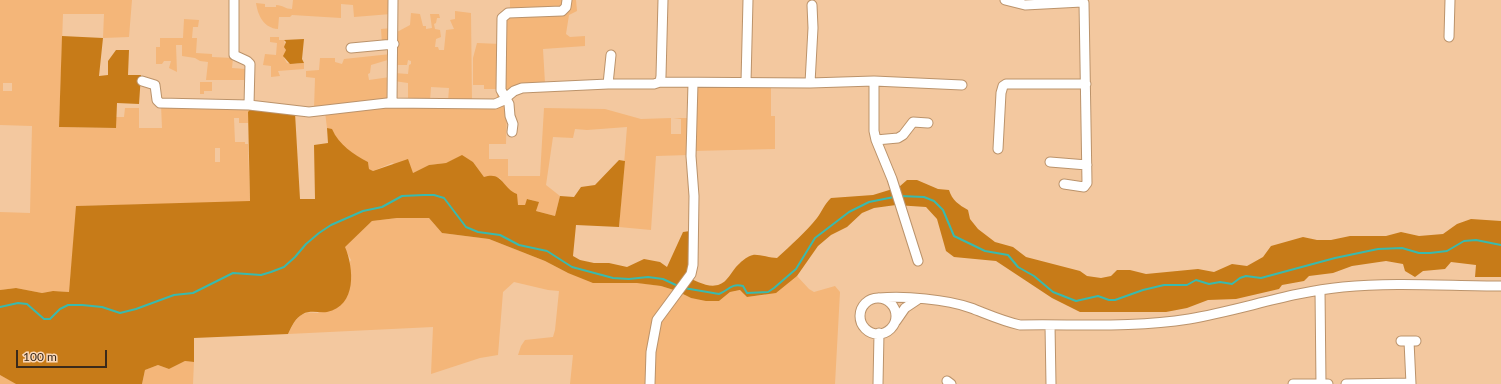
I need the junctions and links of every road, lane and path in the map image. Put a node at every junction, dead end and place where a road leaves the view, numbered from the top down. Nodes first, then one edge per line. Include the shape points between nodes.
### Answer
1 (234, 0) edge
2 (393, 0) edge
3 (567, 0) edge
4 (663, 0) edge
5 (748, 0) edge
6 (1005, 0) edge
7 (1450, 0) edge
8 (812, 5) dead end
9 (1449, 37) dead end
10 (394, 44) junction
11 (351, 48) dead end
12 (611, 55) dead end
13 (142, 81) dead end
14 (874, 81) junction
15 (660, 82) junction
16 (746, 82) junction
17 (693, 83) junction
18 (810, 83) junction
19 (608, 84) junction
20 (1086, 84) junction
21 (962, 85) dead end
22 (506, 98) junction
23 (392, 103) junction
24 (249, 105) junction
25 (928, 123) dead end
26 (512, 132) dead end
27 (876, 140) junction
28 (998, 149) dead end
29 (1050, 162) dead end
30 (1087, 165) junction
31 (1064, 184) dead end
32 (918, 261) dead end
33 (1501, 286) edge
34 (1320, 290) junction
35 (879, 298) junction
36 (918, 300) junction
37 (894, 323) junction
38 (1050, 325) junction
39 (879, 333) junction
40 (1409, 341) dead end
41 (1411, 383) edge
42 (650, 384) edge
43 (878, 384) edge
44 (1051, 384) edge
45 (1293, 384) edge
46 (1323, 384) edge
47 (1346, 384) edge

1 - 24 street via 233,53 235,57 250,64
2 - 10 street
3 - 22 street via 566,8 562,11 508,13 503,16 501,90
4 - 15 street
5 - 16 street
6 - 20 street via 1025,5 1084,3
7 - 9 street
8 - 18 street
10 - 11 street
10 - 23 street
12 - 19 street
13 - 24 street via 155,85 157,100 160,103
14 - 18 street
14 - 21 street
14 - 27 street
15 - 17 street
15 - 19 street
16 - 17 street
16 - 18 street
17 - 42 street via 693,265 688,279 657,320 651,352
19 - 22 street via 522,88
20 - 28 street via 1003,86
20 - 30 street
22 - 23 street via 492,104
22 - 26 street via 513,124
23 - 24 street via 309,112
25 - 27 street via 913,122 898,138
27 - 32 street via 892,179
29 - 30 street
30 - 31 street via 1086,186
33 - 34 street via 1367,286
34 - 38 street via 1189,319 1154,324
34 - 46 street
35 - 36 street
35 - 37 street via 885,299 894,307
35 - 39 street via 864,304 860,314 863,325
36 - 37 street via 905,308
36 - 38 street via 954,303 1020,325
37 - 39 street via 888,331
38 - 44 street
39 - 43 street
40 - 41 street
41 - 47 street
45 - 46 street

